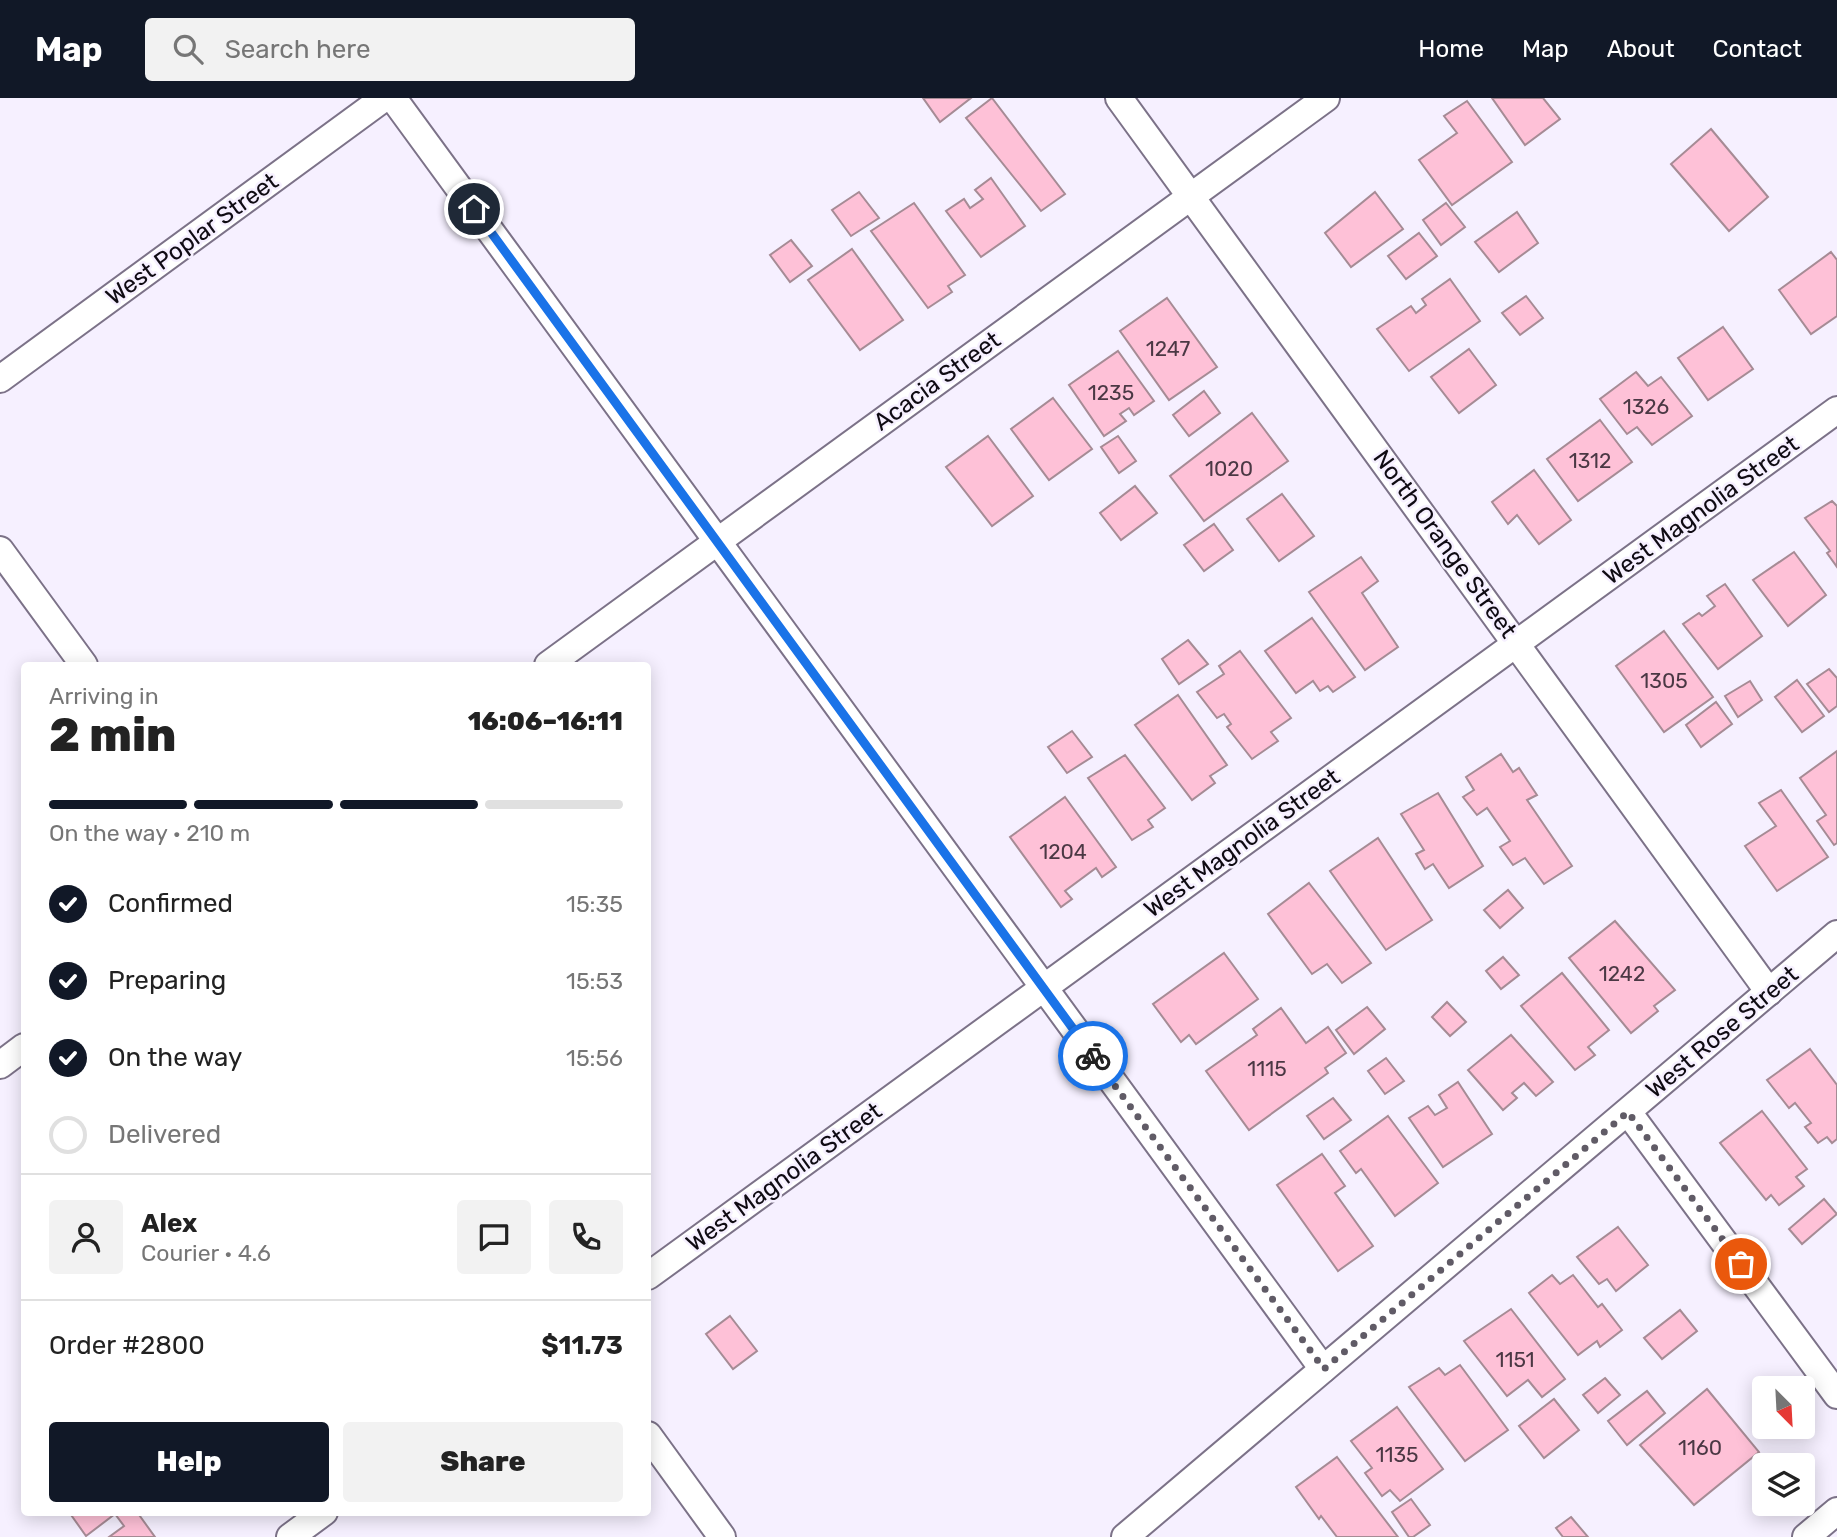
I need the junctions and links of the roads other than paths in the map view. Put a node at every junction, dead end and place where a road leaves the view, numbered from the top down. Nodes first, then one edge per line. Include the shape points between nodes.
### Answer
1 (384, 98) edge
2 (393, 98) edge
3 (1119, 98) edge
4 (1326, 98) edge
5 (1192, 196) junction
6 (0, 379) edge
7 (1837, 410) edge
8 (718, 541) junction
9 (0, 550) edge
10 (1517, 643) junction
11 (82, 662) edge
12 (552, 662) edge
13 (1837, 934) edge
14 (1043, 988) junction
15 (1769, 992) junction
16 (21, 1049) edge
17 (0, 1065) edge
18 (1628, 1112) junction
19 (651, 1274) edge
20 (1324, 1369) junction
21 (1837, 1395) edge
22 (651, 1439) edge
23 (1837, 1511) edge
24 (319, 1516) edge
25 (290, 1537) edge
26 (722, 1537) edge
27 (1125, 1537) edge
28 (1806, 1537) edge

1 - 6 street, West Poplar Street
2 - 8 street
3 - 5 street, North Orange Street
4 - 5 street, Acacia Street
5 - 8 street, Acacia Street
5 - 10 street, North Orange Street
7 - 10 street, West Magnolia Street
8 - 12 street, Acacia Street
8 - 14 street
9 - 11 street
10 - 14 street, West Magnolia Street
10 - 15 street, North Orange Street
13 - 15 street, West Rose Street
14 - 19 street, West Magnolia Street
14 - 20 street
15 - 18 street, West Rose Street
16 - 17 street
18 - 20 street, West Rose Street
18 - 21 street
20 - 27 street, West Rose Street
22 - 26 street
23 - 28 street
24 - 25 street

